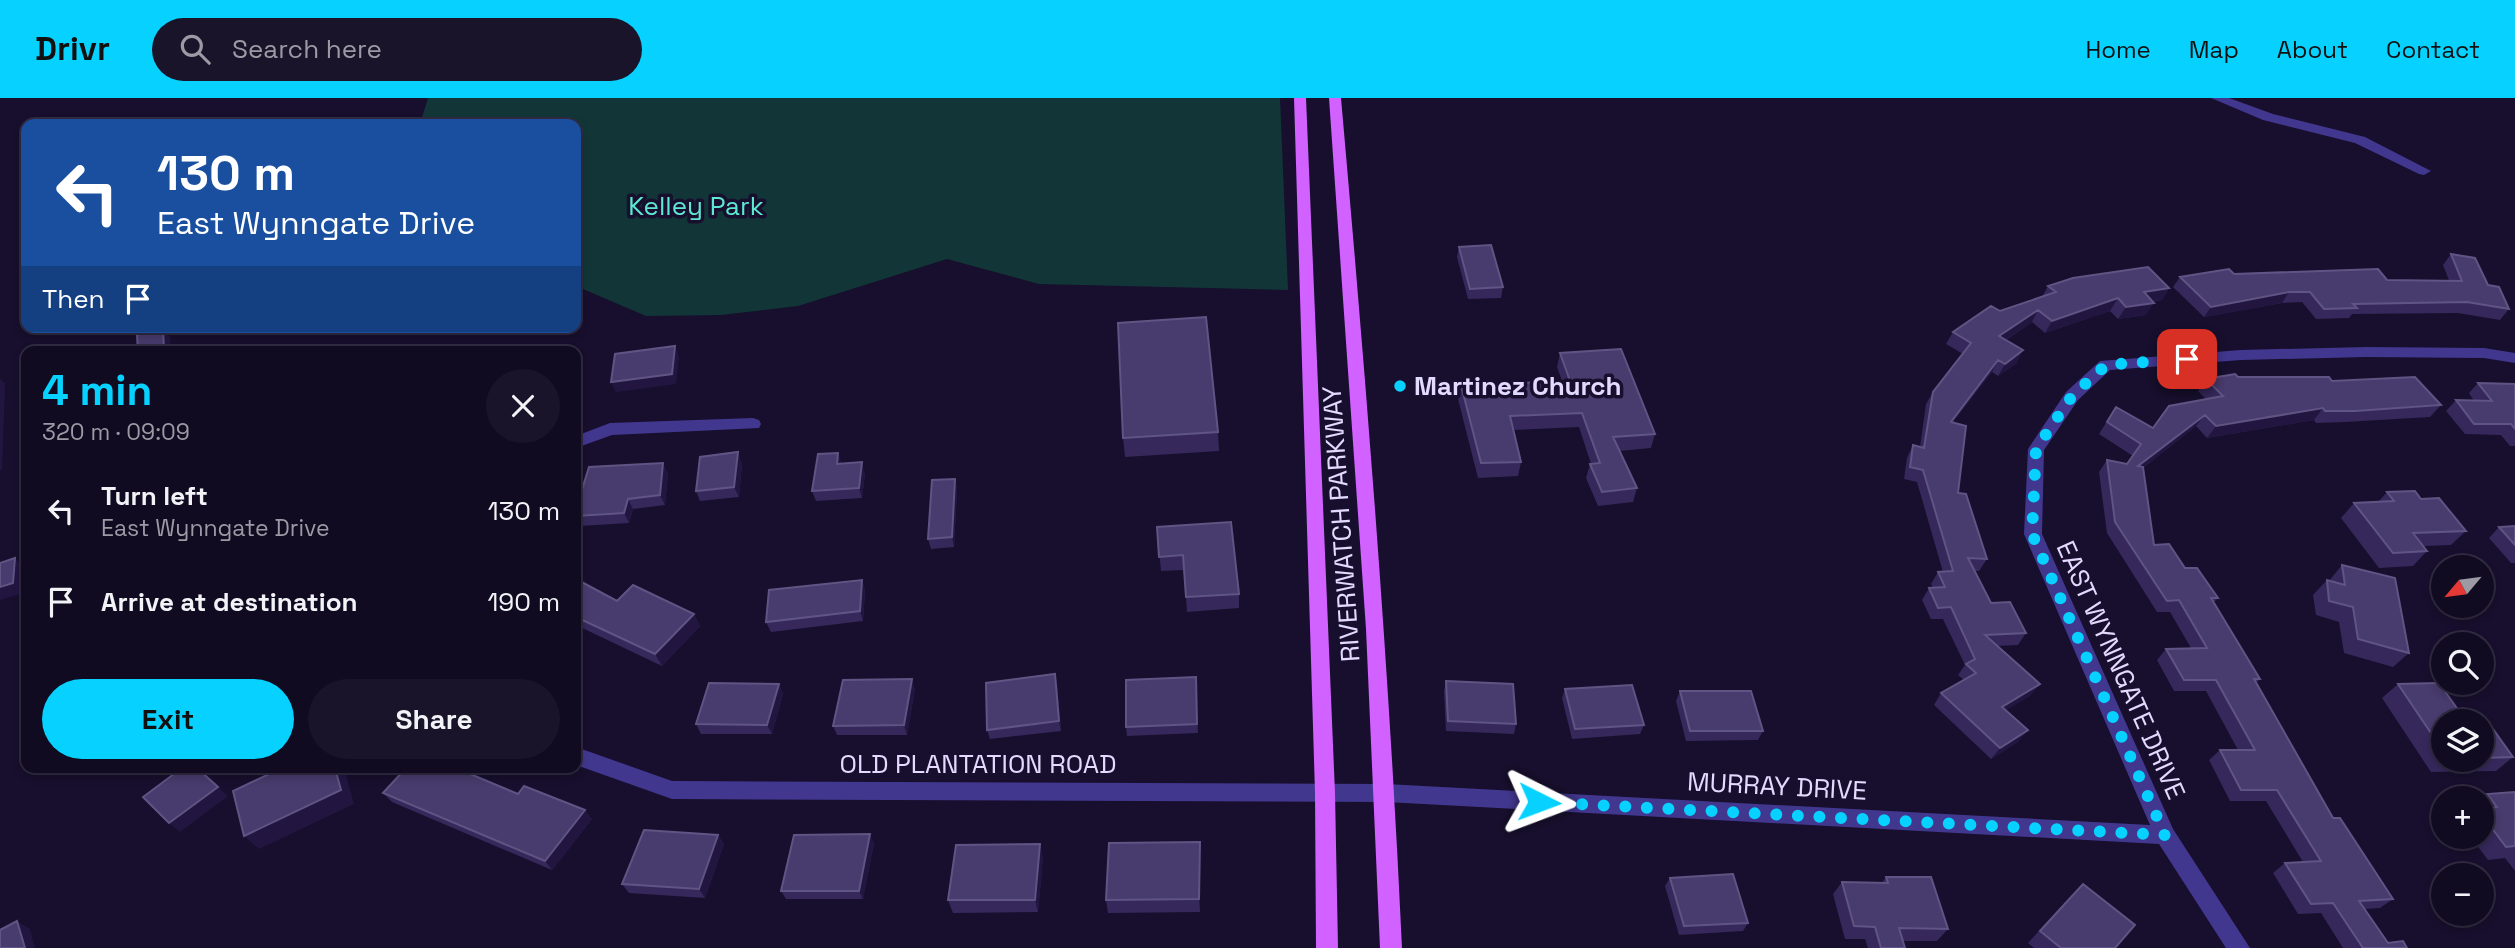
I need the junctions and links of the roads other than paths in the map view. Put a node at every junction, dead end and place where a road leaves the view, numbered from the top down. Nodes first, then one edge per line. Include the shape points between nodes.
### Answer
1 (1300, 98) edge
2 (1335, 98) edge
3 (2217, 98) edge
4 (2424, 171) dead end
5 (2515, 358) edge
6 (753, 424) dead end
7 (581, 440) edge
8 (581, 758) edge
9 (1325, 793) junction
10 (1386, 793) junction
11 (2165, 835) junction
12 (1327, 948) edge
13 (1391, 948) edge
14 (2239, 948) edge

1 - 9 main road, RIVERWATCH PARKWAY
2 - 10 main road, RIVERWATCH PARKWAY
3 - 4 street via 2268,117 2360,140
5 - 11 street, EAST WYNNGATE DRIVE via 2484,353 2366,352 2106,365 2072,396 2036,449 2032,534
6 - 7 street via 610,429
8 - 9 street, OLD PLANTATION ROAD via 672,790
9 - 10 street, OLD PLANTATION ROAD
9 - 12 main road, RIVERWATCH PARKWAY
10 - 11 street, MURRAY DRIVE
10 - 13 main road, RIVERWATCH PARKWAY
11 - 14 street, EAST WYNNGATE DRIVE

